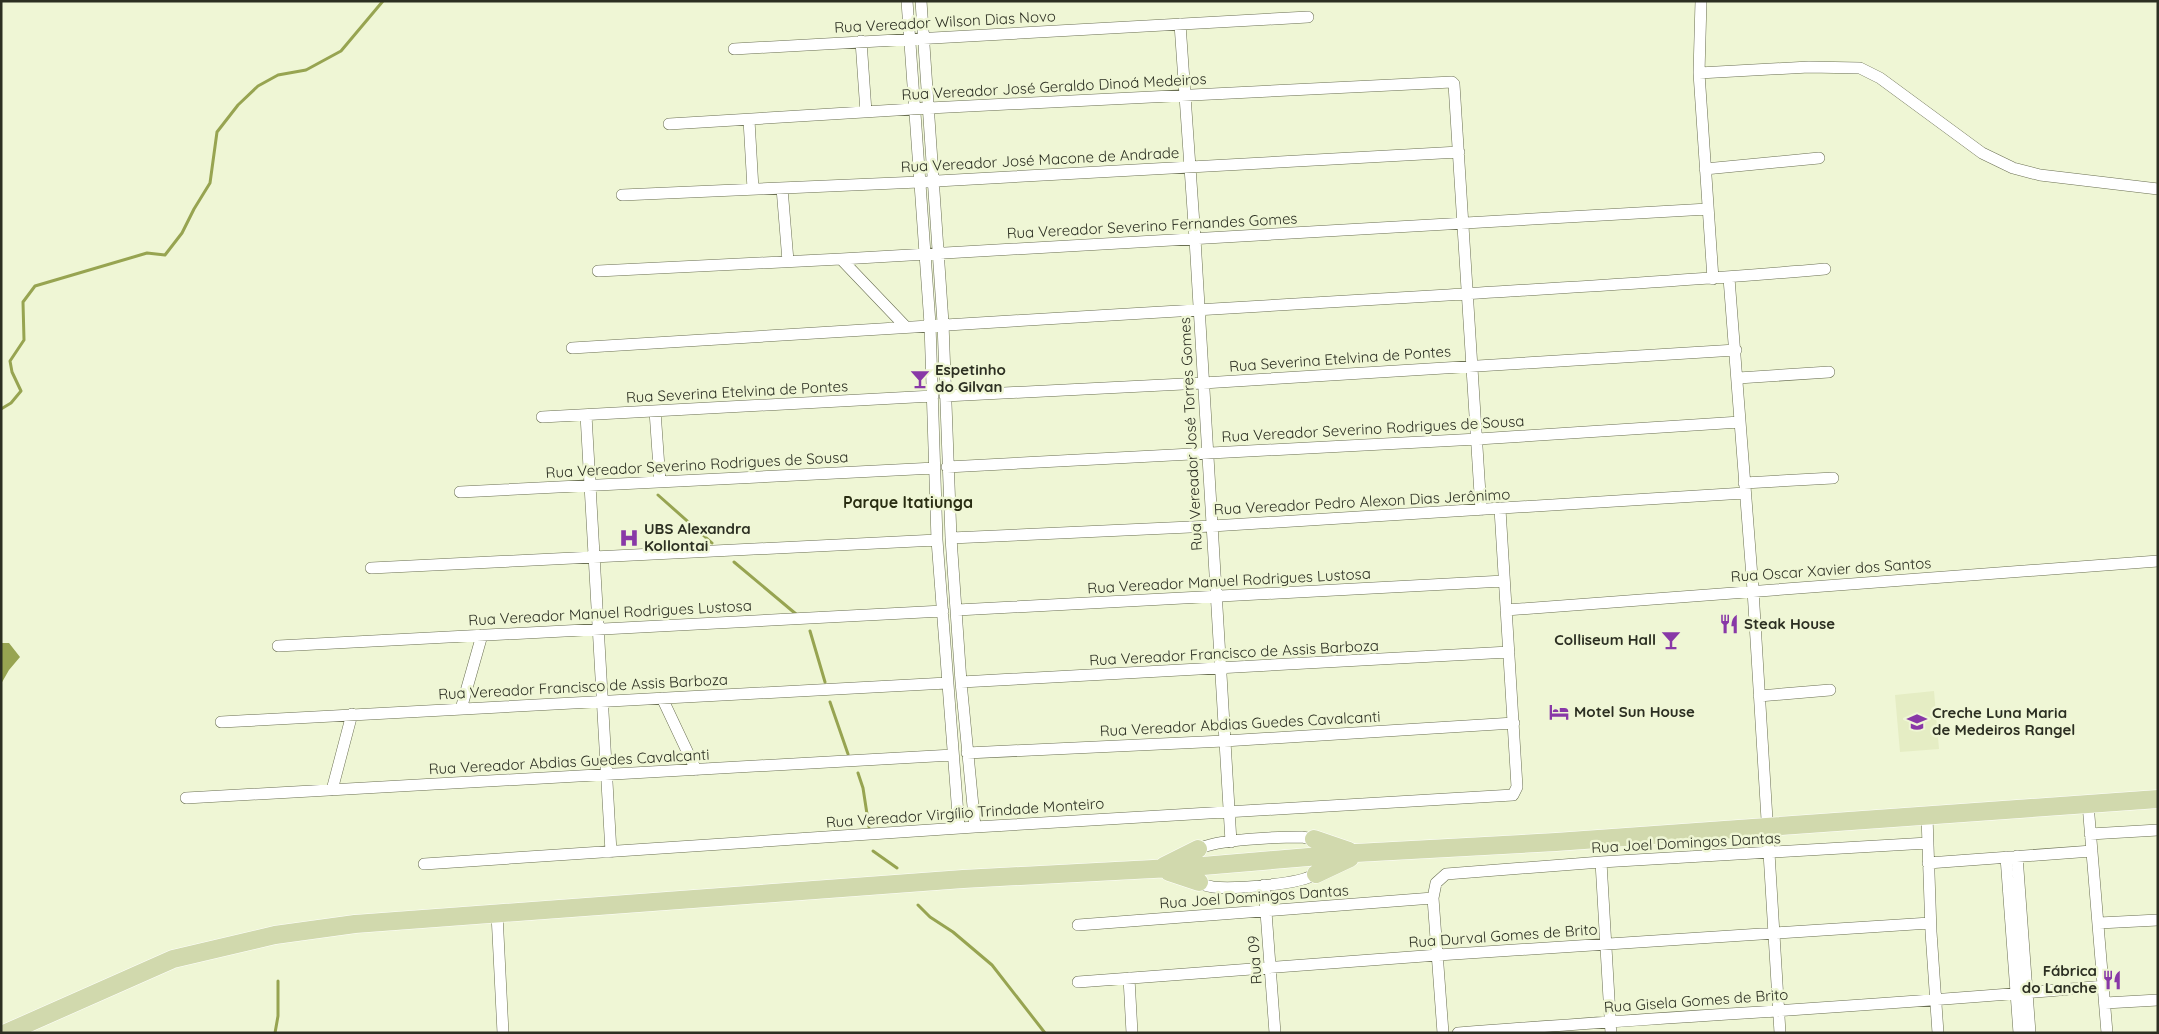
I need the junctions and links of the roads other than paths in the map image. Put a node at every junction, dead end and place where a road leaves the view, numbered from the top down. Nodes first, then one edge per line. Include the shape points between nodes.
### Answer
1 (907, 1) edge
2 (921, 1) edge
3 (1701, 1) edge
4 (1308, 17) dead end
5 (1180, 24) junction
6 (924, 37) junction
7 (910, 38) junction
8 (861, 41) junction
9 (734, 49) dead end
10 (1700, 73) junction
11 (1186, 96) junction
12 (929, 108) junction
13 (913, 109) junction
14 (866, 112) junction
15 (749, 120) junction
16 (668, 124) dead end
17 (1459, 152) junction
18 (1819, 158) dead end
19 (1189, 168) junction
20 (1705, 168) junction
21 (932, 180) junction
22 (919, 182) junction
23 (782, 188) junction
24 (2158, 189) edge
25 (753, 190) junction
26 (622, 195) dead end
27 (1708, 209) junction
28 (1464, 223) junction
29 (1195, 238) junction
30 (938, 252) junction
31 (925, 253) junction
32 (841, 259) junction
33 (788, 261) junction
34 (1826, 269) dead end
35 (598, 270) dead end
36 (1713, 278) junction
37 (1730, 278) junction
38 (1468, 293) junction
39 (1199, 310) junction
40 (943, 323) junction
41 (930, 324) junction
42 (904, 325) junction
43 (572, 348) dead end
44 (1736, 350) junction
45 (1473, 366) junction
46 (1829, 372) dead end
47 (1738, 378) junction
48 (1203, 383) junction
49 (933, 396) junction
50 (946, 396) junction
51 (656, 411) junction
52 (586, 415) junction
53 (542, 417) dead end
54 (1740, 422) junction
55 (1478, 439) junction
56 (1207, 454) junction
57 (947, 467) junction
58 (935, 468) junction
59 (1833, 478) dead end
60 (660, 482) junction
61 (590, 486) junction
62 (1745, 488) junction
63 (460, 492) dead end
64 (1500, 509) junction
65 (1482, 510) junction
66 (1212, 526) junction
67 (951, 538) junction
68 (937, 540) junction
69 (594, 558) junction
70 (2158, 561) edge
71 (371, 568) dead end
72 (1504, 581) junction
73 (1753, 590) junction
74 (1216, 596) junction
75 (957, 610) junction
76 (1506, 610) junction
77 (943, 611) junction
78 (598, 628) junction
79 (482, 634) junction
80 (278, 646) dead end
81 (1508, 652) junction
82 (1221, 669) junction
83 (961, 682) junction
84 (948, 684) junction
85 (1830, 690) dead end
86 (1759, 696) junction
87 (662, 698) junction
88 (603, 701) junction
89 (461, 709) junction
90 (352, 714) junction
91 (221, 722) dead end
92 (1514, 723) junction
93 (1224, 742) junction
94 (967, 754) junction
95 (953, 755) junction
96 (696, 770) junction
97 (607, 775) junction
98 (332, 790) junction
99 (186, 798) dead end
100 (2158, 799) edge
101 (2088, 804) junction
102 (1230, 812) junction
103 (1927, 816) junction
104 (974, 827) junction
105 (1769, 827) junction
106 (959, 828) junction
107 (2158, 830) edge
108 (2090, 834) junction
109 (1314, 840) junction
110 (1231, 842) junction
111 (1928, 843) junction
112 (1198, 849) junction
113 (2092, 851) junction
114 (611, 852) junction
115 (1770, 853) junction
116 (1358, 854) junction
117 (1324, 856) junction
118 (2011, 856) junction
119 (1600, 862) junction
120 (1928, 863) junction
121 (424, 864) dead end
122 (1159, 869) junction
123 (1316, 874) junction
124 (1195, 875) junction
125 (1264, 885) junction
126 (1433, 898) junction
127 (1266, 911) junction
128 (497, 914) junction
129 (2158, 920) edge
130 (1930, 923) junction
131 (2099, 923) junction
132 (1078, 925) dead end
133 (1774, 933) junction
134 (1605, 944) junction
135 (1438, 954) junction
136 (1270, 969) junction
137 (1129, 978) junction
138 (1078, 982) dead end
139 (2104, 986) junction
140 (2022, 994) junction
141 (2158, 1000) edge
142 (1935, 1001) junction
143 (2105, 1003) junction
144 (1780, 1010) junction
145 (1611, 1027) edge
146 (6, 1033) edge
147 (503, 1033) edge
148 (1132, 1033) edge
149 (1275, 1033) edge
150 (1443, 1033) edge
151 (1458, 1033) edge
152 (1780, 1033) edge
153 (1938, 1033) edge
154 (2019, 1033) edge
155 (2030, 1033) edge
156 (2107, 1033) edge

1 - 7 street
2 - 6 street
3 - 10 street
4 - 5 street, Rua Vereador Wilson Dias Novo
5 - 6 street, Rua Vereador Wilson Dias Novo
5 - 11 street, Rua Vereador José Torres Gomes
6 - 7 street, Rua Vereador Wilson Dias Novo
6 - 12 street
7 - 8 street, Rua Vereador Wilson Dias Novo
7 - 13 street
8 - 9 street, Rua Vereador Wilson Dias Novo
8 - 14 street
10 - 20 street
10 - 24 street via 1860,68 1880,78 1982,153 2014,168 2029,173
11 - 12 street, Rua Vereador José Geraldo Dinoá Medeiros
11 - 17 street, Rua Vereador José Geraldo Dinoá Medeiros via 1452,82
11 - 19 street, Rua Vereador José Torres Gomes
12 - 13 street, Rua Vereador José Geraldo Dinoá Medeiros
12 - 21 street
13 - 14 street, Rua Vereador José Geraldo Dinoá Medeiros
13 - 22 street
14 - 15 street, Rua Vereador José Geraldo Dinoá Medeiros
15 - 16 street, Rua Vereador José Geraldo Dinoá Medeiros
15 - 25 street
17 - 19 street, Rua Vereador José Macone de Andrade
17 - 28 street
18 - 20 street
19 - 21 street, Rua Vereador José Macone de Andrade
19 - 29 street, Rua Vereador José Torres Gomes
20 - 27 street
21 - 22 street, Rua Vereador José Macone de Andrade
21 - 30 street
22 - 23 street, Rua Vereador José Macone de Andrade
22 - 31 street
23 - 25 street, Rua Vereador José Macone de Andrade
23 - 33 street
25 - 26 street, Rua Vereador José Macone de Andrade
27 - 28 street, Rua Vereador Severino Fernandes Gomes
27 - 36 street
28 - 29 street, Rua Vereador Severino Fernandes Gomes
28 - 38 street
29 - 30 street, Rua Vereador Severino Fernandes Gomes
29 - 39 street, Rua Vereador José Torres Gomes
30 - 31 street, Rua Vereador Severino Fernandes Gomes
30 - 40 street
31 - 32 street, Rua Vereador Severino Fernandes Gomes
31 - 41 street
32 - 33 street, Rua Vereador Severino Fernandes Gomes
32 - 42 street
33 - 35 street, Rua Vereador Severino Fernandes Gomes
34 - 37 street
36 - 37 street
36 - 38 street
37 - 44 street
38 - 39 street
38 - 45 street
39 - 40 street
39 - 48 street, Rua Vereador José Torres Gomes
40 - 41 street
40 - 50 street
41 - 42 street
41 - 49 street
42 - 43 street
44 - 45 street, Rua Severina Etelvina de Pontes
44 - 47 street
45 - 48 street, Rua Severina Etelvina de Pontes
45 - 55 street
46 - 47 street
47 - 54 street
48 - 50 street, Rua Severina Etelvina de Pontes
48 - 56 street, Rua Vereador José Torres Gomes
49 - 51 street, Rua Severina Etelvina de Pontes
49 - 58 street
50 - 57 street
51 - 52 street, Rua Severina Etelvina de Pontes
51 - 60 street
52 - 53 street, Rua Severina Etelvina de Pontes
52 - 61 street
54 - 55 street, Rua Vereador Severino Rodrigues de Sousa
54 - 62 street
55 - 56 street, Rua Vereador Severino Rodrigues de Sousa
55 - 65 street
56 - 57 street, Rua Vereador Severino Rodrigues de Sousa
56 - 66 street, Rua Vereador José Torres Gomes
57 - 67 street
58 - 60 street, Rua Vereador Severino Rodrigues de Sousa
58 - 68 street
59 - 62 street, Rua Vereador Pedro Alexon Dias Jerônimo
60 - 61 street, Rua Vereador Severino Rodrigues de Sousa
61 - 63 street, Rua Vereador Severino Rodrigues de Sousa
61 - 69 street
62 - 64 street, Rua Vereador Pedro Alexon Dias Jerônimo
62 - 73 street
64 - 65 street, Rua Vereador Pedro Alexon Dias Jerônimo
64 - 72 street
65 - 66 street, Rua Vereador Pedro Alexon Dias Jerônimo
66 - 67 street, Rua Vereador Pedro Alexon Dias Jerônimo
66 - 74 street, Rua Vereador José Torres Gomes
67 - 75 street
68 - 69 street
68 - 77 street
69 - 71 street
69 - 78 street
70 - 73 street, Rua Oscar Xavier dos Santos
72 - 74 street, Rua Vereador Manuel Rodrigues Lustosa
72 - 76 street
73 - 76 street, Rua Oscar Xavier dos Santos
73 - 86 street
74 - 75 street, Rua Vereador Manuel Rodrigues Lustosa
74 - 82 street, Rua Vereador José Torres Gomes
75 - 83 street
76 - 81 street
77 - 78 street, Rua Vereador Manuel Rodrigues Lustosa
77 - 84 street
78 - 79 street, Rua Vereador Manuel Rodrigues Lustosa
78 - 88 street
79 - 80 street, Rua Vereador Manuel Rodrigues Lustosa
79 - 89 street
81 - 82 street, Rua Vereador Francisco de Assis Barboza
81 - 92 street
82 - 83 street, Rua Vereador Francisco de Assis Barboza
82 - 93 street, Rua Vereador José Torres Gomes
83 - 94 street
84 - 87 street, Rua Vereador Francisco de Assis Barboza
84 - 95 street
85 - 86 street
86 - 105 street
87 - 88 street, Rua Vereador Francisco de Assis Barboza
87 - 96 street
88 - 89 street, Rua Vereador Francisco de Assis Barboza
88 - 97 street
89 - 90 street, Rua Vereador Francisco de Assis Barboza
90 - 91 street, Rua Vereador Francisco de Assis Barboza
90 - 98 street
92 - 93 street, Rua Vereador Abdias Guedes Cavalcanti
92 - 102 street, Rua Vereador Virgílio Trindade Monteiro via 1517,787 1513,795
93 - 94 street, Rua Vereador Abdias Guedes Cavalcanti
93 - 102 street, Rua Vereador José Torres Gomes
94 - 104 street
95 - 96 street, Rua Vereador Abdias Guedes Cavalcanti
95 - 106 street
96 - 97 street, Rua Vereador Abdias Guedes Cavalcanti
97 - 98 street, Rua Vereador Abdias Guedes Cavalcanti
97 - 114 street
98 - 99 street, Rua Vereador Abdias Guedes Cavalcanti
100 - 101 main road
101 - 103 main road
101 - 108 street
102 - 104 street, Rua Vereador Virgílio Trindade Monteiro
102 - 110 street, Rua Vereador José Torres Gomes
103 - 105 main road
103 - 111 street
104 - 106 street, Rua Vereador Virgílio Trindade Monteiro
105 - 115 street
105 - 116 main road
106 - 114 street, Rua Vereador Virgílio Trindade Monteiro
107 - 108 street
108 - 113 street
109 - 110 street via 1294,837
109 - 116 main road
109 - 117 street
110 - 112 street
111 - 115 street, Rua Joel Domingos Dantas
111 - 120 street
112 - 122 main road
112 - 124 street via 1191,860
113 - 118 street
113 - 131 street
114 - 121 street, Rua Vereador Virgílio Trindade Monteiro
115 - 119 street, Rua Joel Domingos Dantas
115 - 133 street
116 - 117 main road
116 - 123 main road
117 - 123 street
117 - 124 main road
118 - 120 street
118 - 140 street
119 - 126 street, Rua Joel Domingos Dantas via 1446,874 1436,883
119 - 134 street
120 - 130 street
122 - 124 main road
122 - 128 main road via 963,879
123 - 125 street
124 - 125 street via 1214,887
125 - 127 street, Rua 09
126 - 127 street, Rua Joel Domingos Dantas
126 - 135 street
127 - 132 street, Rua Joel Domingos Dantas
127 - 136 street, Rua 09
128 - 146 main road via 355,924 221,946 153,966
128 - 147 street
129 - 131 street
130 - 133 street, Rua Durval Gomes de Brito
130 - 142 street
131 - 139 street
133 - 134 street, Rua Durval Gomes de Brito
133 - 144 street
134 - 135 street, Rua Durval Gomes de Brito
134 - 145 street
135 - 136 street, Rua Durval Gomes de Brito
135 - 150 street
136 - 137 street, Rua Durval Gomes de Brito
136 - 149 street, Rua 09
137 - 138 street, Rua Durval Gomes de Brito
137 - 148 street
139 - 140 street, Rua Gisela Gomes de Brito
139 - 143 street
140 - 142 street, Rua Gisela Gomes de Brito
140 - 154 street
140 - 155 street
141 - 143 street
142 - 144 street, Rua Gisela Gomes de Brito
142 - 153 street
143 - 156 street
144 - 145 street, Rua Gisela Gomes de Brito
144 - 152 street
145 - 151 street, Rua Gisela Gomes de Brito

